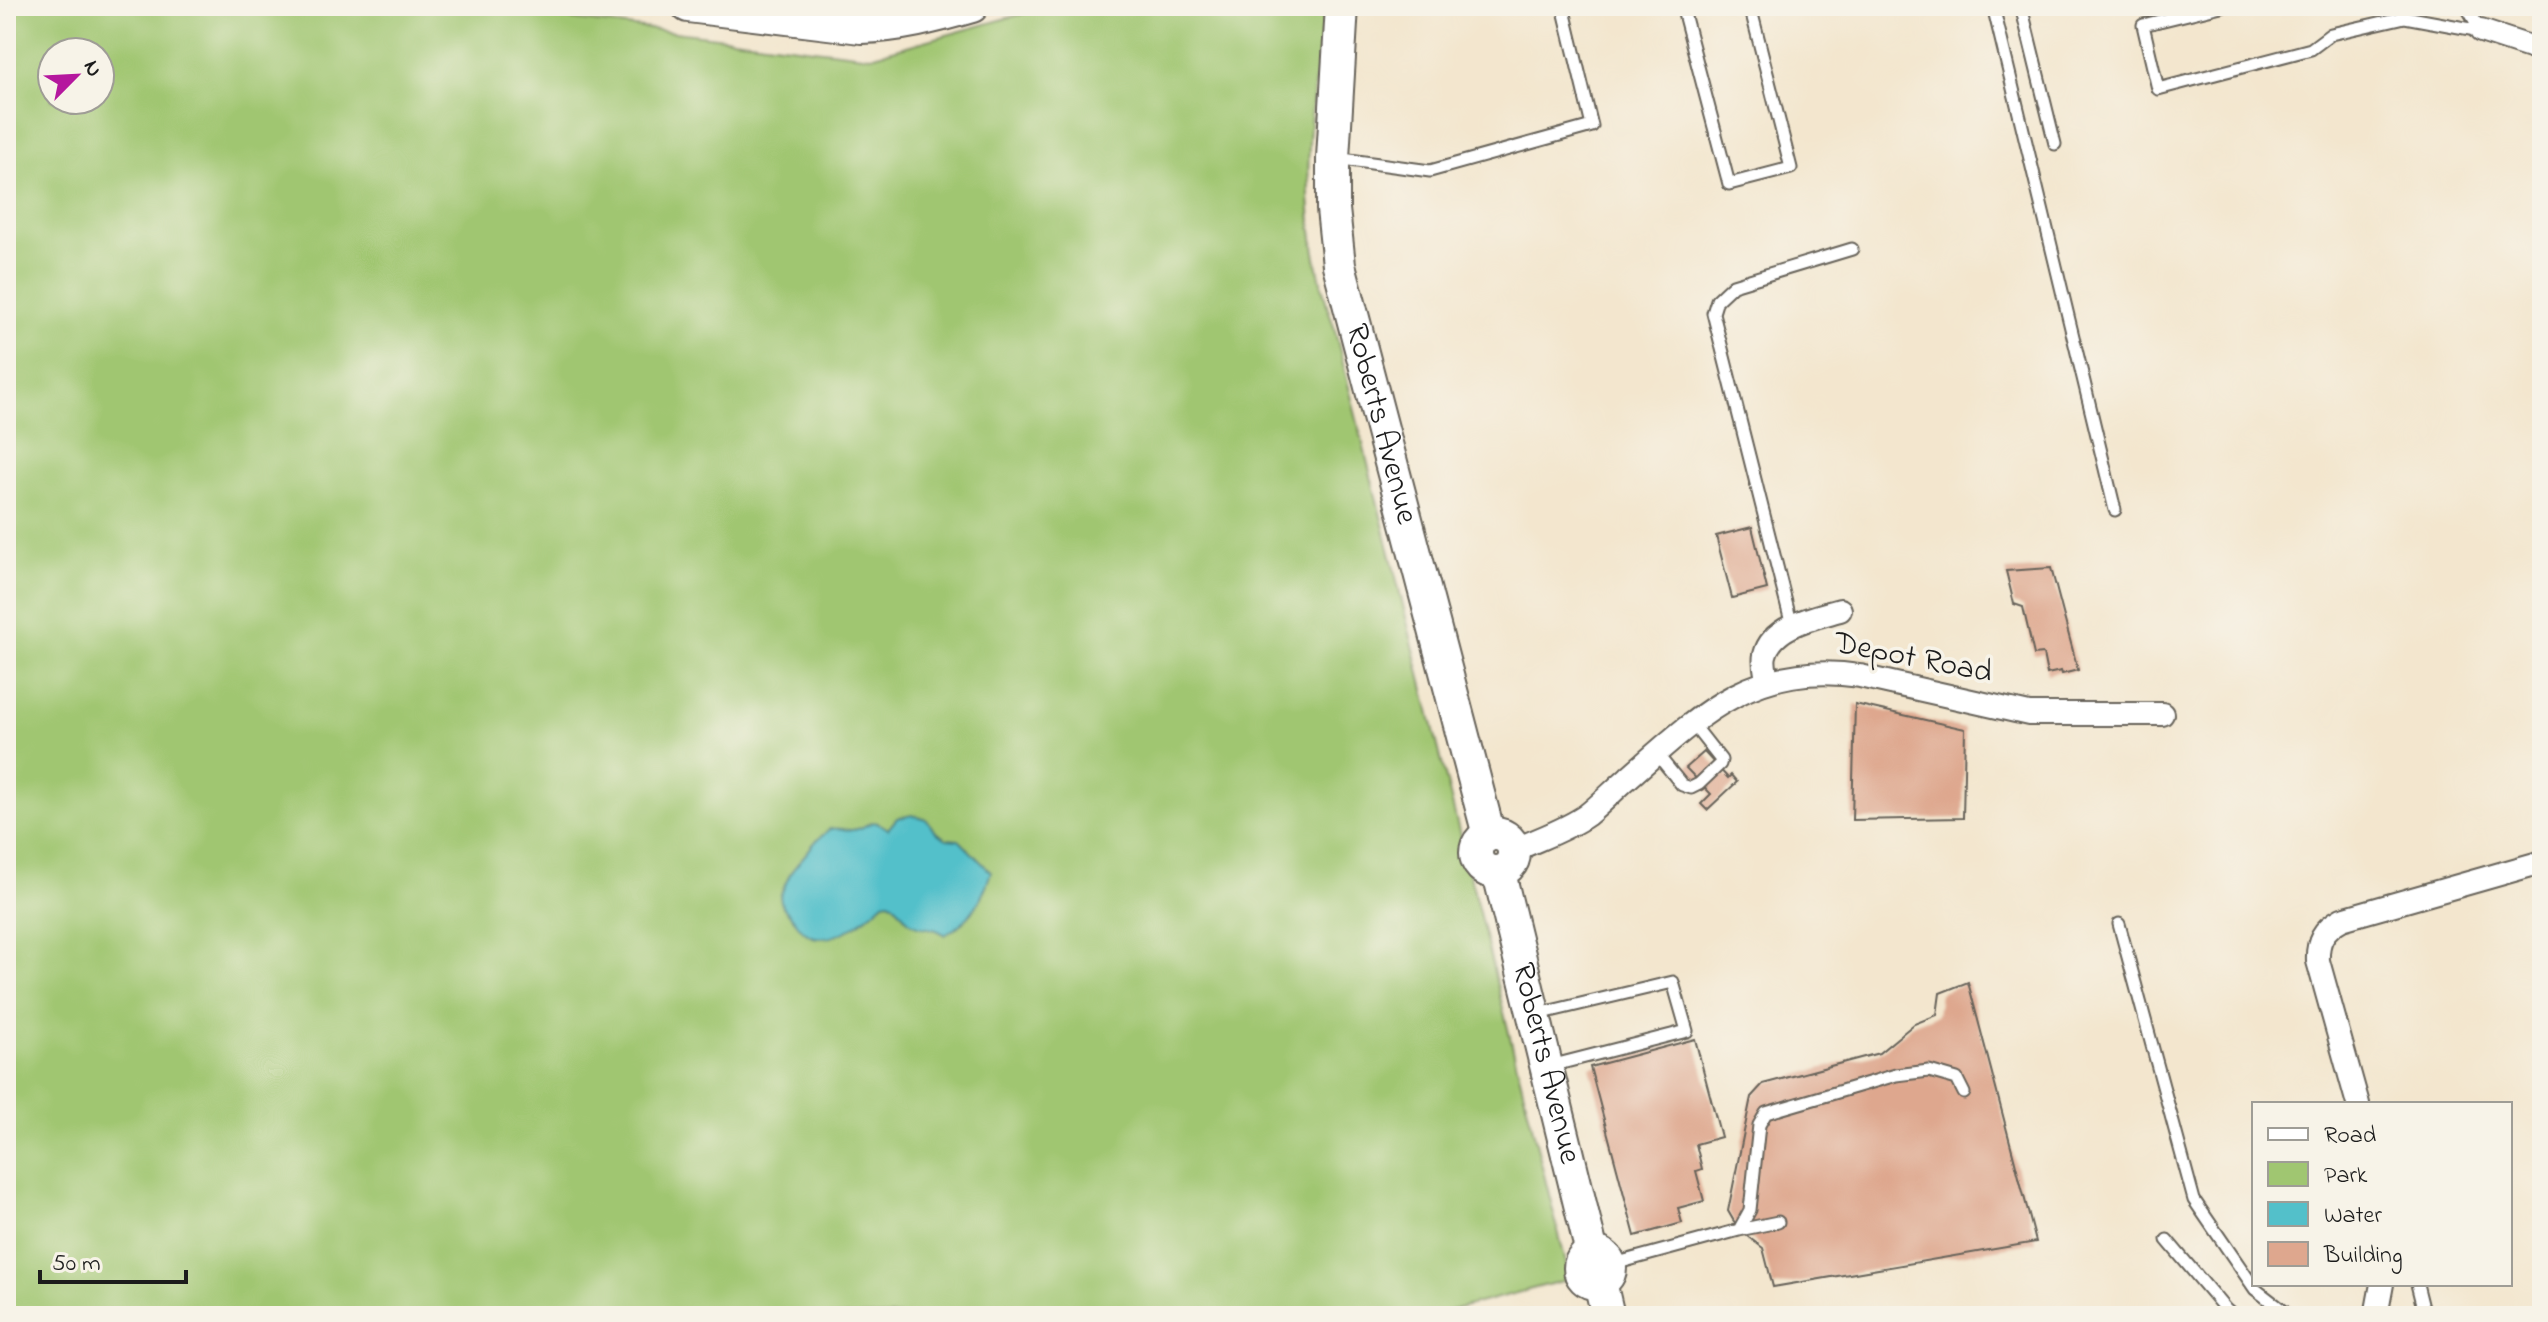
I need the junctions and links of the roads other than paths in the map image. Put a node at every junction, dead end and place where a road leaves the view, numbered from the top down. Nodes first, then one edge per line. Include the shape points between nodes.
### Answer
1 (688, 6) edge
2 (972, 6) edge
3 (1342, 6) edge
4 (1563, 6) edge
5 (1682, 6) edge
6 (1750, 6) edge
7 (1993, 6) edge
8 (2021, 6) edge
9 (2221, 6) edge
10 (2466, 6) edge
11 (783, 12) edge
12 (2481, 31) junction
13 (2542, 51) edge
14 (2055, 144) dead end
15 (1333, 158) junction
16 (1852, 249) dead end
17 (2115, 510) dead end
18 (1840, 610) dead end
19 (1792, 626) junction
20 (1767, 680) junction
21 (2162, 714) dead end
22 (1691, 722) junction
23 (1656, 753) junction
24 (1501, 852) junction
25 (2542, 862) edge
26 (2119, 924) dead end
27 (1534, 1015) junction
28 (1546, 1067) junction
29 (1964, 1093) dead end
30 (2357, 1102) edge
31 (1778, 1222) dead end
32 (1739, 1230) junction
33 (2167, 1240) dead end
34 (1600, 1267) junction
35 (2252, 1285) edge
36 (2253, 1286) edge
37 (2382, 1286) edge
38 (2418, 1286) edge
39 (1608, 1316) edge
40 (2233, 1316) edge
41 (2290, 1316) edge
42 (2376, 1316) edge
43 (2425, 1316) edge

1 - 11 street
2 - 11 street via 885,27
3 - 15 street, Roberts Avenue
4 - 15 lane via 1592,126 1430,171
5 - 6 lane via 1729,184 1791,168
7 - 17 lane
8 - 14 lane
9 - 12 lane via 2143,25 2158,89 2311,49 2331,34 2405,17
10 - 12 lane
12 - 13 street
15 - 24 street, Roberts Avenue via 1339,265
16 - 19 lane via 1733,285 1717,300 1713,313
18 - 19 street
19 - 20 street via 1768,645
20 - 21 street, Depot Road via 1839,672 2029,714
20 - 22 street, Depot Road
22 - 23 street, Depot Road
22 - 23 lane via 1721,760 1699,784 1682,785
23 - 24 street, Depot Road via 1584,817
24 - 27 street, Roberts Avenue
25 - 30 street via 2342,919 2321,936 2318,961
26 - 35 lane via 2194,1200
27 - 28 street, Roberts Avenue
27 - 28 lane via 1673,982 1687,1031
28 - 34 street, Roberts Avenue
29 - 32 lane via 1957,1079 1929,1071 1896,1075 1766,1113 1759,1125 1750,1210
31 - 32 lane
32 - 34 lane
33 - 40 lane
34 - 39 street, Roberts Avenue
36 - 41 lane
37 - 42 street
38 - 43 lane

